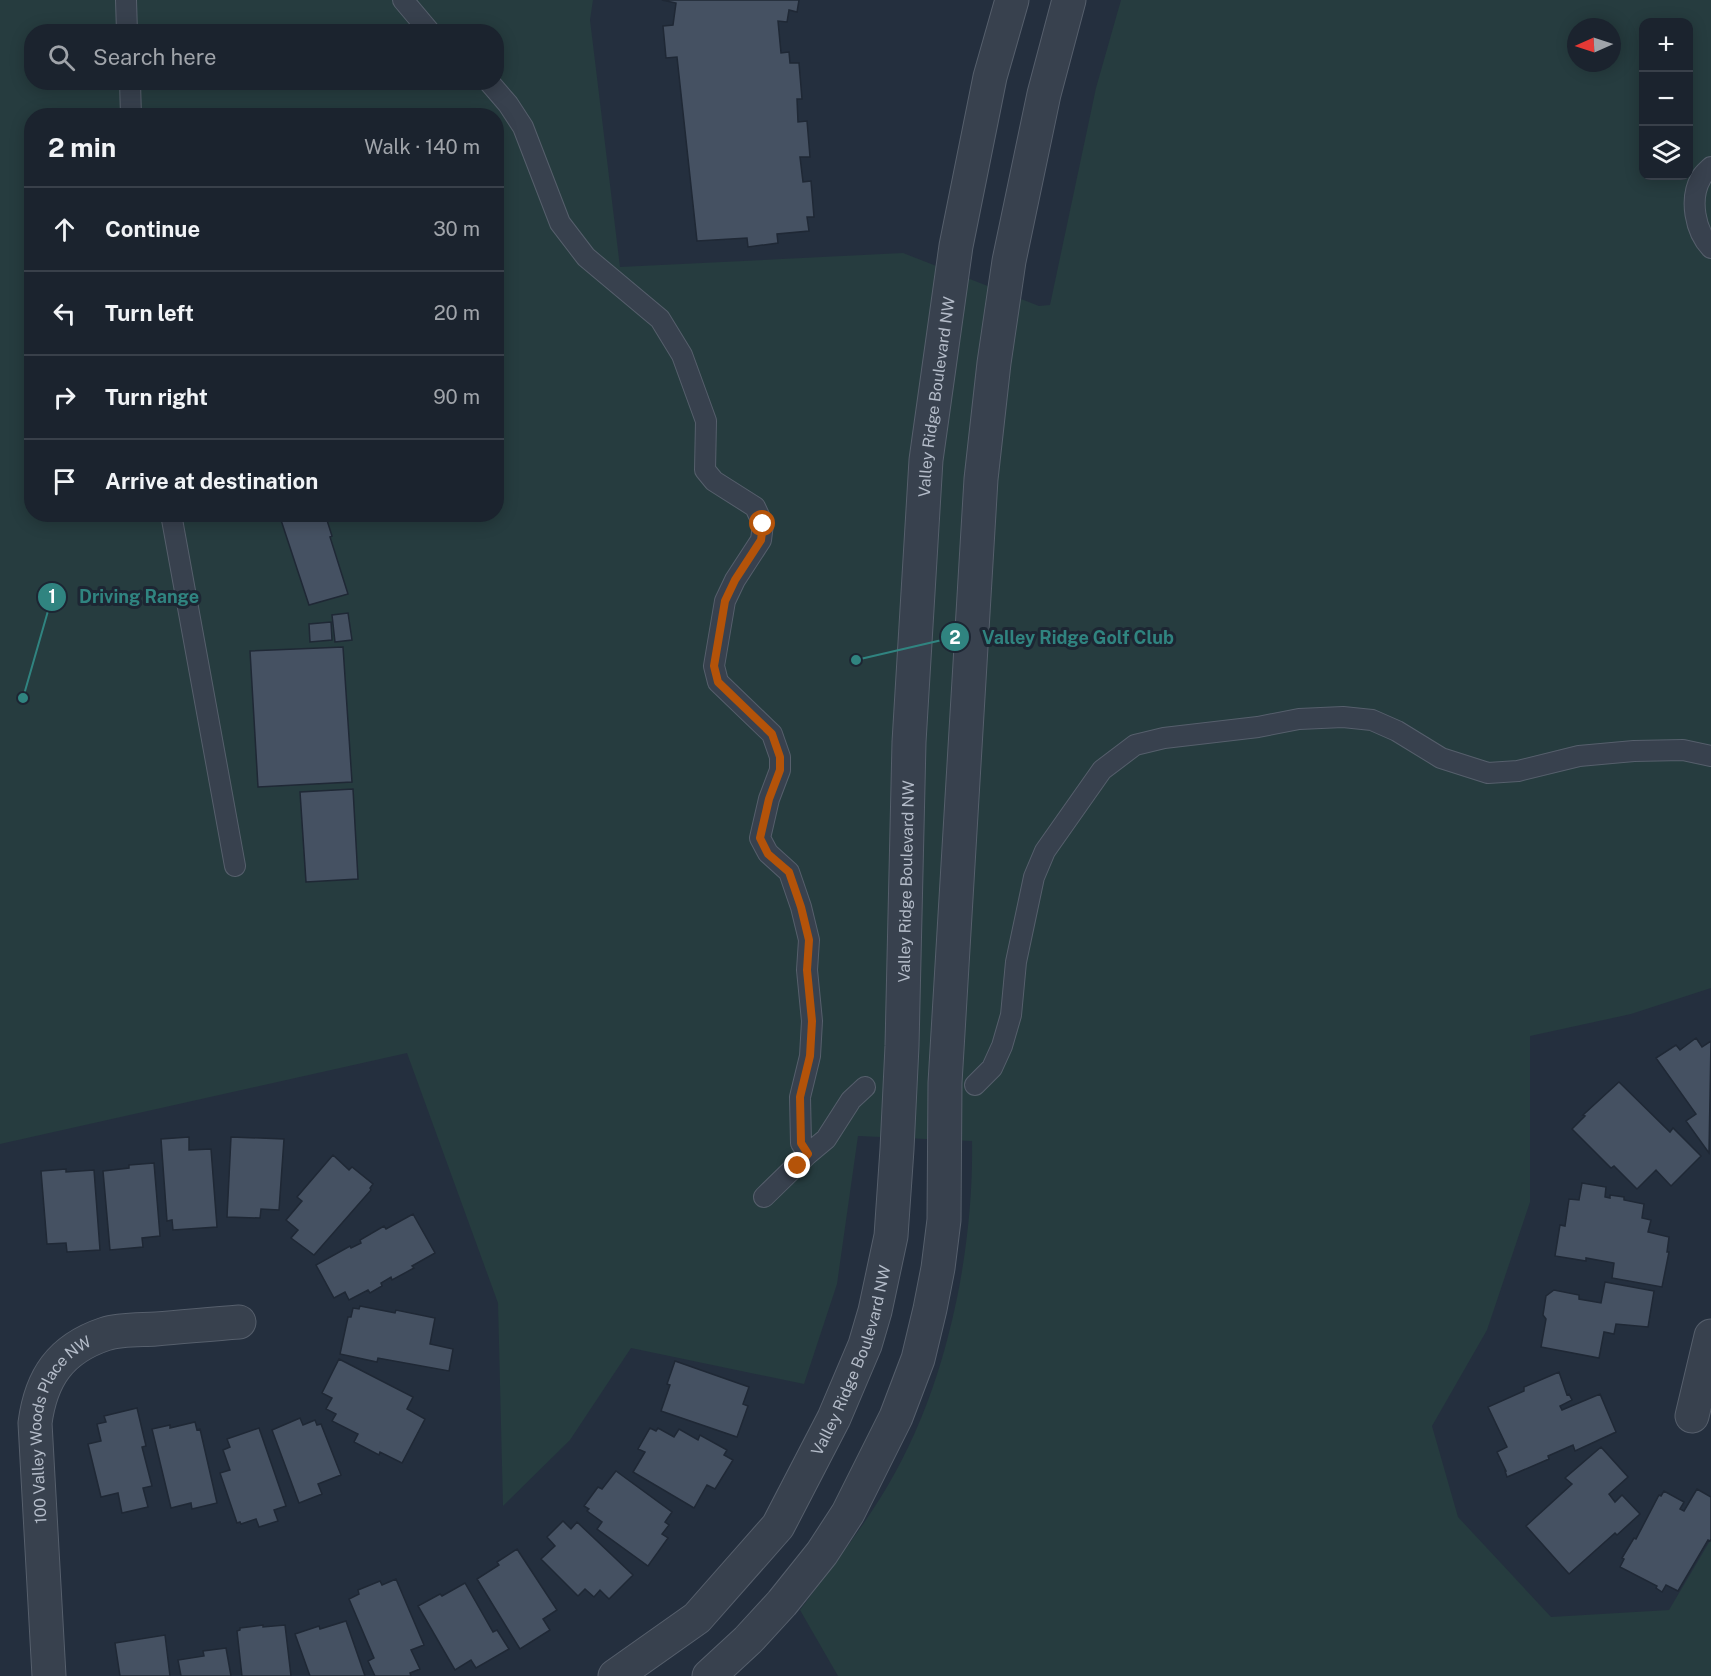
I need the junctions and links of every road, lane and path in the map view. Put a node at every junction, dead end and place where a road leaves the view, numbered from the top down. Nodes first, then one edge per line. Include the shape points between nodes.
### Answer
1 (126, 0) edge
2 (403, 0) edge
3 (1012, 0) edge
4 (1069, 0) edge
5 (127, 24) edge
6 (423, 24) edge
7 (130, 90) edge
8 (496, 90) edge
9 (131, 108) edge
10 (1711, 167) edge
11 (1711, 248) edge
12 (172, 522) edge
13 (1711, 756) edge
14 (235, 866) dead end
15 (975, 1085) dead end
16 (866, 1088) dead end
17 (808, 1154) junction
18 (764, 1197) dead end
19 (239, 1322) dead end
20 (1711, 1336) edge
21 (1692, 1416) dead end
22 (49, 1676) edge
23 (615, 1676) edge
24 (709, 1676) edge

1 - 5 lane
2 - 6 lane
3 - 23 street, Valley Ridge Boulevard NW via 990,77 956,246 926,460 909,742 897,1149 891,1236 875,1311 834,1418 778,1526 697,1618
4 - 24 street via 1044,94 1009,261 982,467 945,1083 944,1220 930,1309 918,1359 896,1417 848,1513 782,1603
7 - 9 lane
8 - 17 lane via 523,127 560,223 586,257 660,319 682,355 706,421 705,470 714,481 755,507 763,524 761,540 725,601 714,666 718,682 772,734 780,757 780,770 760,838 768,854 789,872 809,940 810,1056 800,1097 801,1143
10 - 11 lane via 1701,178 1695,197 1696,220
12 - 14 lane
13 - 15 lane via 1683,750 1634,751 1579,756 1518,771 1488,773 1441,758 1372,720 1343,717 1299,719 1135,745 1102,770 1045,851 1034,877 1016,962 1011,1015 1002,1046 992,1068
16 - 17 lane via 851,1100 826,1139
17 - 18 lane
19 - 22 street, 100 Valley Woods Place NW via 106,1333 63,1356 50,1374 38,1398 35,1423
20 - 21 street

